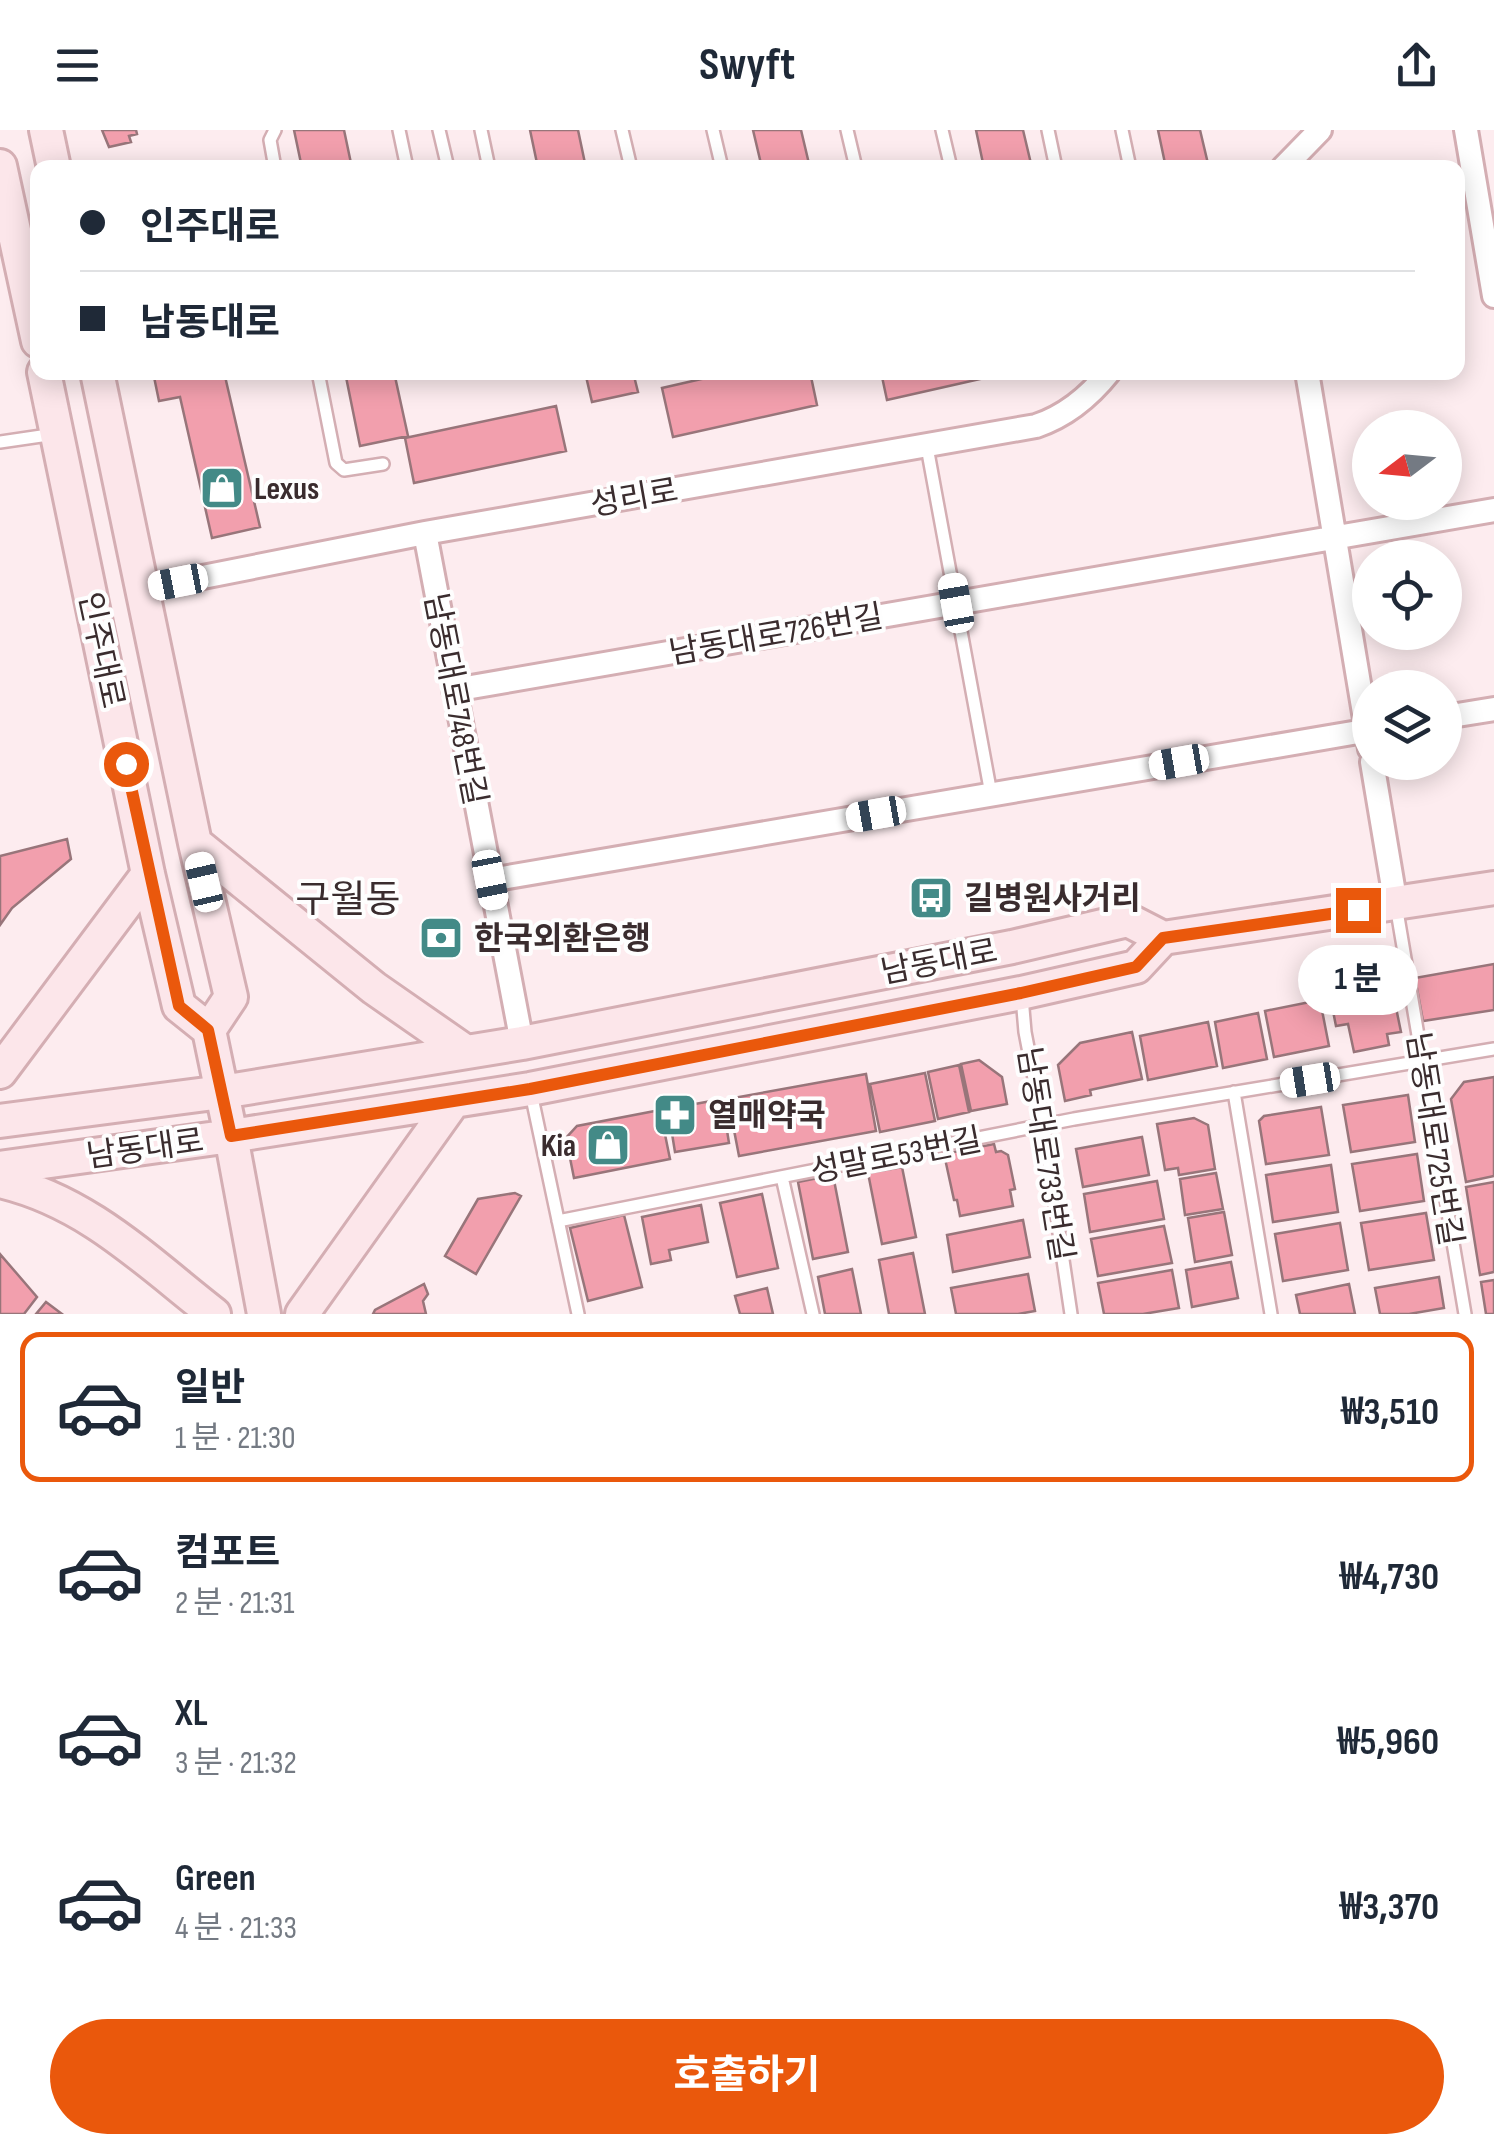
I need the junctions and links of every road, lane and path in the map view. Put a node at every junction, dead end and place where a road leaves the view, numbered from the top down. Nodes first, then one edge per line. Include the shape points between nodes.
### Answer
1 (46, 130) edge
2 (275, 130) edge
3 (398, 130) edge
4 (439, 130) edge
5 (481, 130) edge
6 (622, 130) edge
7 (712, 130) edge
8 (847, 130) edge
9 (942, 130) edge
10 (1048, 130) edge
11 (1122, 130) edge
12 (1320, 130) edge
13 (1466, 130) edge
14 (52, 160) edge
15 (274, 160) edge
16 (405, 160) edge
17 (446, 160) edge
18 (488, 160) edge
19 (628, 160) edge
20 (720, 160) edge
21 (854, 160) edge
22 (949, 160) edge
23 (1054, 160) edge
24 (1128, 160) edge
25 (1292, 160) edge
26 (0, 166) edge
27 (1494, 296) edge
28 (30, 304) edge
29 (46, 380) edge
30 (99, 380) edge
31 (320, 380) edge
32 (1101, 380) edge
33 (1308, 380) edge
34 (57, 433) junction
35 (0, 442) edge
36 (927, 447) junction
37 (383, 464) dead end
38 (1494, 510) edge
39 (425, 533) junction
40 (1334, 538) junction
41 (142, 589) junction
42 (956, 603) junction
43 (1357, 670) edge
44 (454, 690) junction
45 (1494, 708) edge
46 (1462, 714) edge
47 (1352, 739) edge
48 (1375, 780) edge
49 (991, 794) junction
50 (196, 844) junction
51 (148, 874) junction
52 (490, 880) junction
53 (1494, 888) edge
54 (1396, 905) junction
55 (1163, 938) junction
56 (1021, 993) junction
57 (208, 1030) junction
58 (522, 1043) junction
59 (1494, 1049) edge
60 (466, 1052) junction
61 (1422, 1061) junction
62 (0, 1072) edge
63 (530, 1089) junction
64 (222, 1092) junction
65 (1234, 1092) junction
66 (452, 1102) junction
67 (0, 1121) edge
68 (1043, 1126) junction
69 (231, 1136) junction
70 (0, 1168) edge
71 (782, 1178) junction
72 (0, 1181) edge
73 (558, 1221) junction
74 (214, 1314) edge
75 (264, 1314) edge
76 (302, 1314) edge
77 (578, 1314) edge
78 (813, 1314) edge
79 (1072, 1314) edge
80 (1270, 1314) edge
81 (1465, 1314) edge

1 - 14 main road
2 - 15 lane
3 - 16 lane
4 - 17 lane
5 - 18 lane
6 - 19 lane
7 - 20 lane
8 - 21 lane
9 - 22 lane
10 - 23 lane
11 - 24 lane
12 - 25 street
13 - 27 street
26 - 28 main road
29 - 34 main road, 인주대로
30 - 41 main road, 인주대로
31 - 37 lane via 336,462 344,470
32 - 36 street, 성리로 via 1054,420
33 - 40 street
34 - 35 lane
34 - 51 main road, 인주대로
36 - 39 street, 성리로
36 - 42 lane
38 - 40 street, 남동대로726번길
39 - 41 street, 성리로
39 - 44 street, 남동대로748번길
40 - 42 street, 남동대로726번길
40 - 43 street
41 - 50 main road, 인주대로
42 - 44 street, 남동대로726번길
42 - 49 lane
44 - 52 street, 남동대로748번길
45 - 46 street
47 - 49 street
48 - 54 street
49 - 52 street
50 - 57 main road, 인주대로 via 231,997
50 - 60 main road via 374,988
51 - 57 main road, 인주대로 via 179,1006
51 - 62 main road
52 - 58 street, 남동대로748번길
53 - 54 main road, 남동대로
54 - 55 main road, 남동대로
54 - 61 lane, 남동대로725번길
55 - 56 main road, 남동대로 via 1136,967
55 - 58 main road, 남동대로 via 1128,920
56 - 63 main road, 남동대로
56 - 68 lane, 남동대로733번길
57 - 64 main road, 인주대로
58 - 60 main road, 남동대로
59 - 61 lane, 성말로53번길
60 - 64 main road, 남동대로
61 - 65 lane, 성말로53번길
61 - 81 lane, 남동대로725번길
63 - 66 main road, 남동대로
63 - 73 lane
64 - 67 main road, 남동대로
64 - 69 main road, 인주대로
65 - 68 lane, 성말로53번길
65 - 80 lane
66 - 69 main road, 남동대로
66 - 76 main road
68 - 71 lane, 성말로53번길
68 - 79 lane, 남동대로733번길
69 - 70 main road, 남동대로
69 - 75 main road, 인주대로
71 - 73 lane, 성말로53번길
71 - 78 lane
72 - 74 main road via 67,1204 114,1233
73 - 77 lane

